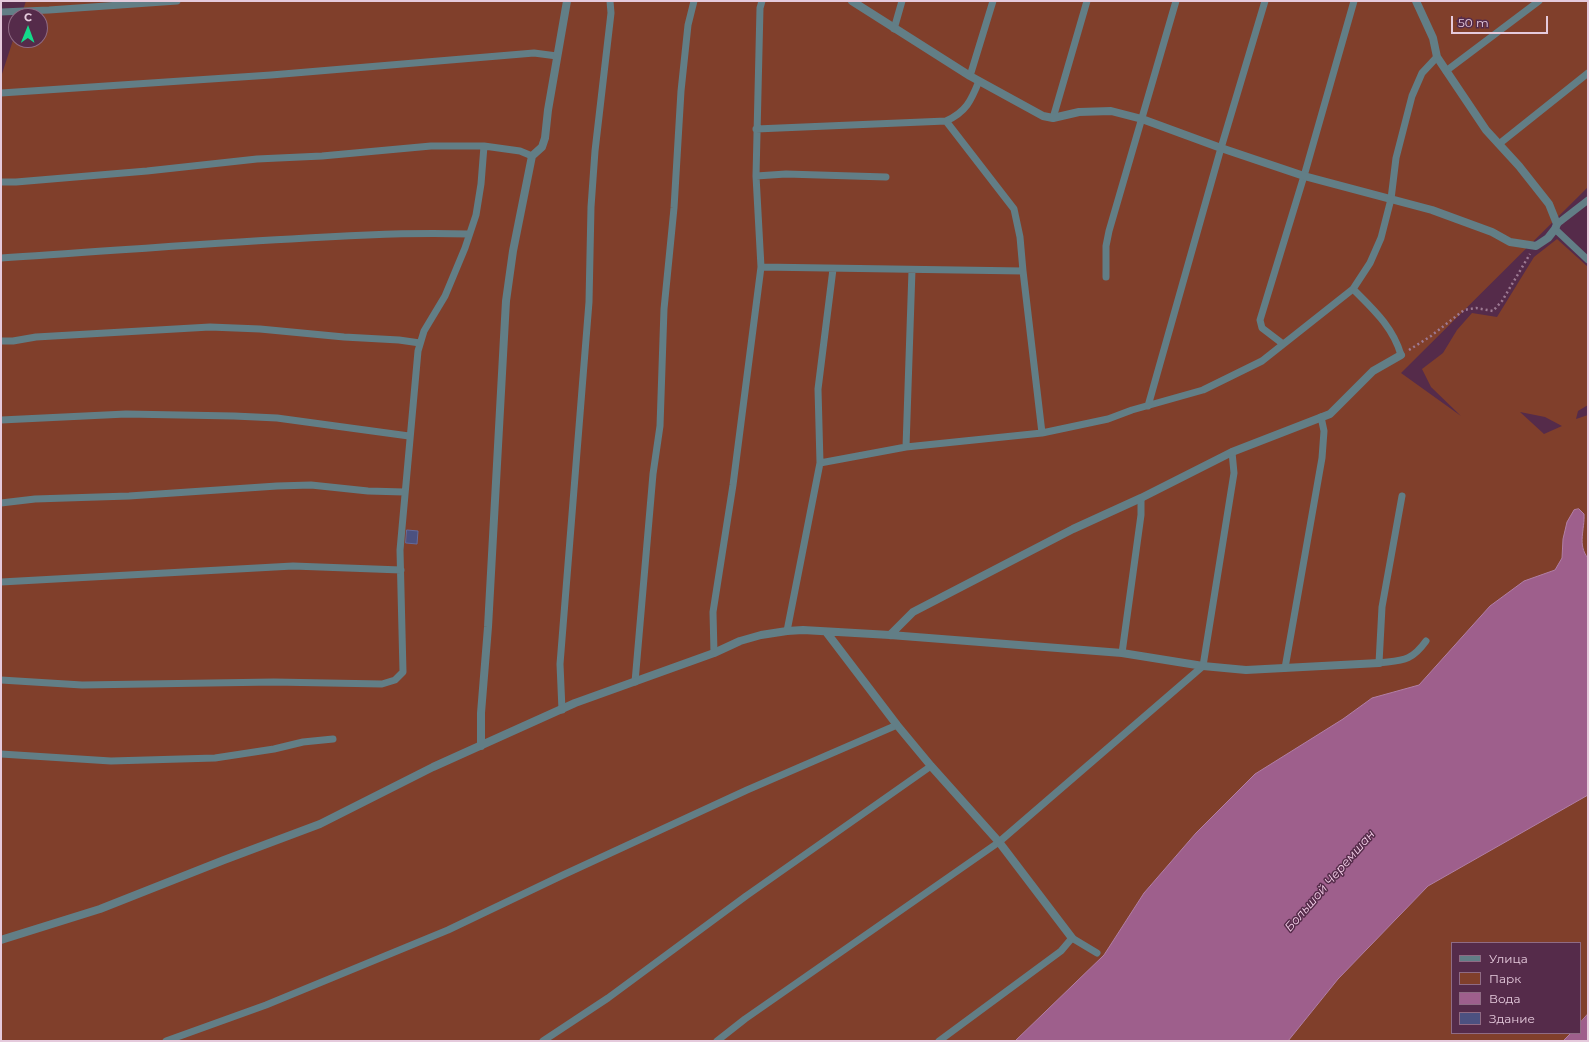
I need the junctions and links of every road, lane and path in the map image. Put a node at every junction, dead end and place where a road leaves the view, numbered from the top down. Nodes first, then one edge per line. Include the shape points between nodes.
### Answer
1 (177, 1) edge
2 (568, 1) edge
3 (610, 1) edge
4 (694, 1) edge
5 (762, 1) edge
6 (852, 1) edge
7 (902, 1) edge
8 (993, 1) edge
9 (1088, 1) edge
10 (1176, 1) edge
11 (1265, 1) edge
12 (1354, 1) edge
13 (1416, 1) edge
14 (1539, 1) edge
15 (1, 12) edge
16 (894, 29) junction
17 (557, 56) junction
18 (1437, 57) junction
19 (1446, 71) junction
20 (1588, 73) edge
21 (970, 76) junction
22 (979, 81) junction
23 (1, 93) edge
24 (1053, 118) junction
25 (1142, 119) junction
26 (946, 122) junction
27 (756, 129) junction
28 (1499, 144) junction
29 (484, 146) junction
30 (1221, 148) junction
31 (532, 156) junction
32 (756, 176) junction
33 (1304, 176) junction
34 (886, 177) dead end
35 (1, 182) edge
36 (1391, 198) junction
37 (1588, 200) edge
38 (1556, 227) junction
39 (469, 234) junction
40 (1536, 246) junction
41 (1, 258) edge
42 (1588, 260) edge
43 (760, 267) junction
44 (833, 269) junction
45 (912, 270) junction
46 (1023, 271) junction
47 (1106, 277) dead end
48 (1353, 289) junction
49 (1, 341) edge
50 (420, 344) junction
51 (1283, 344) junction
52 (1401, 355) junction
53 (1148, 406) junction
54 (1321, 417) junction
55 (1, 420) edge
56 (1042, 433) junction
57 (409, 436) junction
58 (906, 447) junction
59 (1232, 452) junction
60 (820, 463) junction
61 (404, 492) junction
62 (1402, 496) dead end
63 (1141, 498) junction
64 (1, 504) edge
65 (400, 570) junction
66 (1, 582) edge
67 (787, 631) junction
68 (827, 632) junction
69 (890, 635) junction
70 (1426, 642) dead end
71 (714, 653) junction
72 (1122, 653) junction
73 (1378, 663) junction
74 (1203, 666) junction
75 (1285, 668) junction
76 (1, 680) edge
77 (635, 682) junction
78 (562, 710) junction
79 (897, 725) junction
80 (333, 739) dead end
81 (481, 746) junction
82 (1, 754) edge
83 (931, 766) junction
84 (999, 842) junction
85 (1072, 938) junction
86 (1, 940) edge
87 (1097, 953) dead end
88 (166, 1041) edge
89 (543, 1041) edge
90 (717, 1041) edge
91 (940, 1041) edge

1 - 15 lane
2 - 17 street
3 - 78 lane via 611,13 594,151 590,207 589,302 560,664
4 - 77 lane via 688,25 681,91 674,208 664,309 660,426 653,474
5 - 27 lane
6 - 16 street
7 - 16 lane
8 - 21 lane
9 - 24 lane
10 - 25 lane
11 - 30 lane
12 - 33 lane
13 - 18 street via 1433,38
14 - 19 lane
16 - 21 street
17 - 23 lane via 534,53 271,75
17 - 31 street via 545,138 542,147
18 - 19 street
18 - 36 lane via 1422,73 1412,96 1396,158
19 - 28 street via 1486,130
20 - 28 lane
21 - 22 street
22 - 24 street via 1043,116
22 - 26 lane via 966,108
24 - 25 street via 1079,112 1111,111
25 - 30 street
25 - 47 lane via 1109,231 1106,246
26 - 27 lane
26 - 46 lane via 1014,209
27 - 32 lane
28 - 38 street via 1549,204
29 - 31 lane via 520,150
29 - 35 lane via 431,146
29 - 39 lane via 476,215
30 - 33 street
30 - 53 lane
31 - 81 street via 506,301
32 - 34 lane via 786,174
32 - 43 lane
33 - 36 street
33 - 51 lane via 1260,320 1262,328
36 - 40 street via 1492,232 1510,242
36 - 48 lane via 1381,238
37 - 38 lane
38 - 40 street via 1548,238
38 - 42 lane
39 - 41 lane via 374,234
39 - 50 lane via 445,296 424,331
40 - 52 path via 1493,311 1476,308 1464,310
43 - 44 lane
43 - 71 lane via 733,485 713,612
44 - 45 lane
44 - 60 lane via 818,389
45 - 46 lane
45 - 58 lane
46 - 56 lane
48 - 51 lane
48 - 52 lane via 1386,323
49 - 50 lane via 210,327 399,340
50 - 57 lane
51 - 53 lane via 1262,361 1203,390
52 - 54 street via 1373,371 1330,414
53 - 56 lane via 1108,419
54 - 59 street
54 - 75 lane via 1324,431 1322,458
55 - 57 lane via 126,414 226,415 277,418
56 - 58 lane
57 - 61 lane
58 - 60 lane
59 - 63 street
59 - 74 lane via 1234,473
60 - 67 lane
61 - 64 lane via 311,485 35,499
61 - 65 lane
62 - 73 lane via 1382,607
63 - 69 street via 1073,529 913,612
63 - 72 lane via 1141,515
65 - 66 lane via 293,566
65 - 76 lane via 403,672 395,680 382,684 274,682 82,685
67 - 68 street
67 - 71 street via 740,641
68 - 69 street
68 - 79 street
69 - 72 street
70 - 73 lane via 1417,653 1404,660
71 - 77 street
72 - 74 street
73 - 75 street
74 - 75 street via 1246,670
74 - 84 lane
77 - 78 street
78 - 81 street
79 - 83 street
79 - 88 lane via 740,793 448,930 266,1005
80 - 82 lane via 214,758 110,761
81 - 86 street via 433,767 320,824 100,910
83 - 84 street
83 - 89 lane via 746,896 608,998
84 - 85 street
84 - 90 lane
85 - 87 lane
85 - 91 lane via 1061,951

